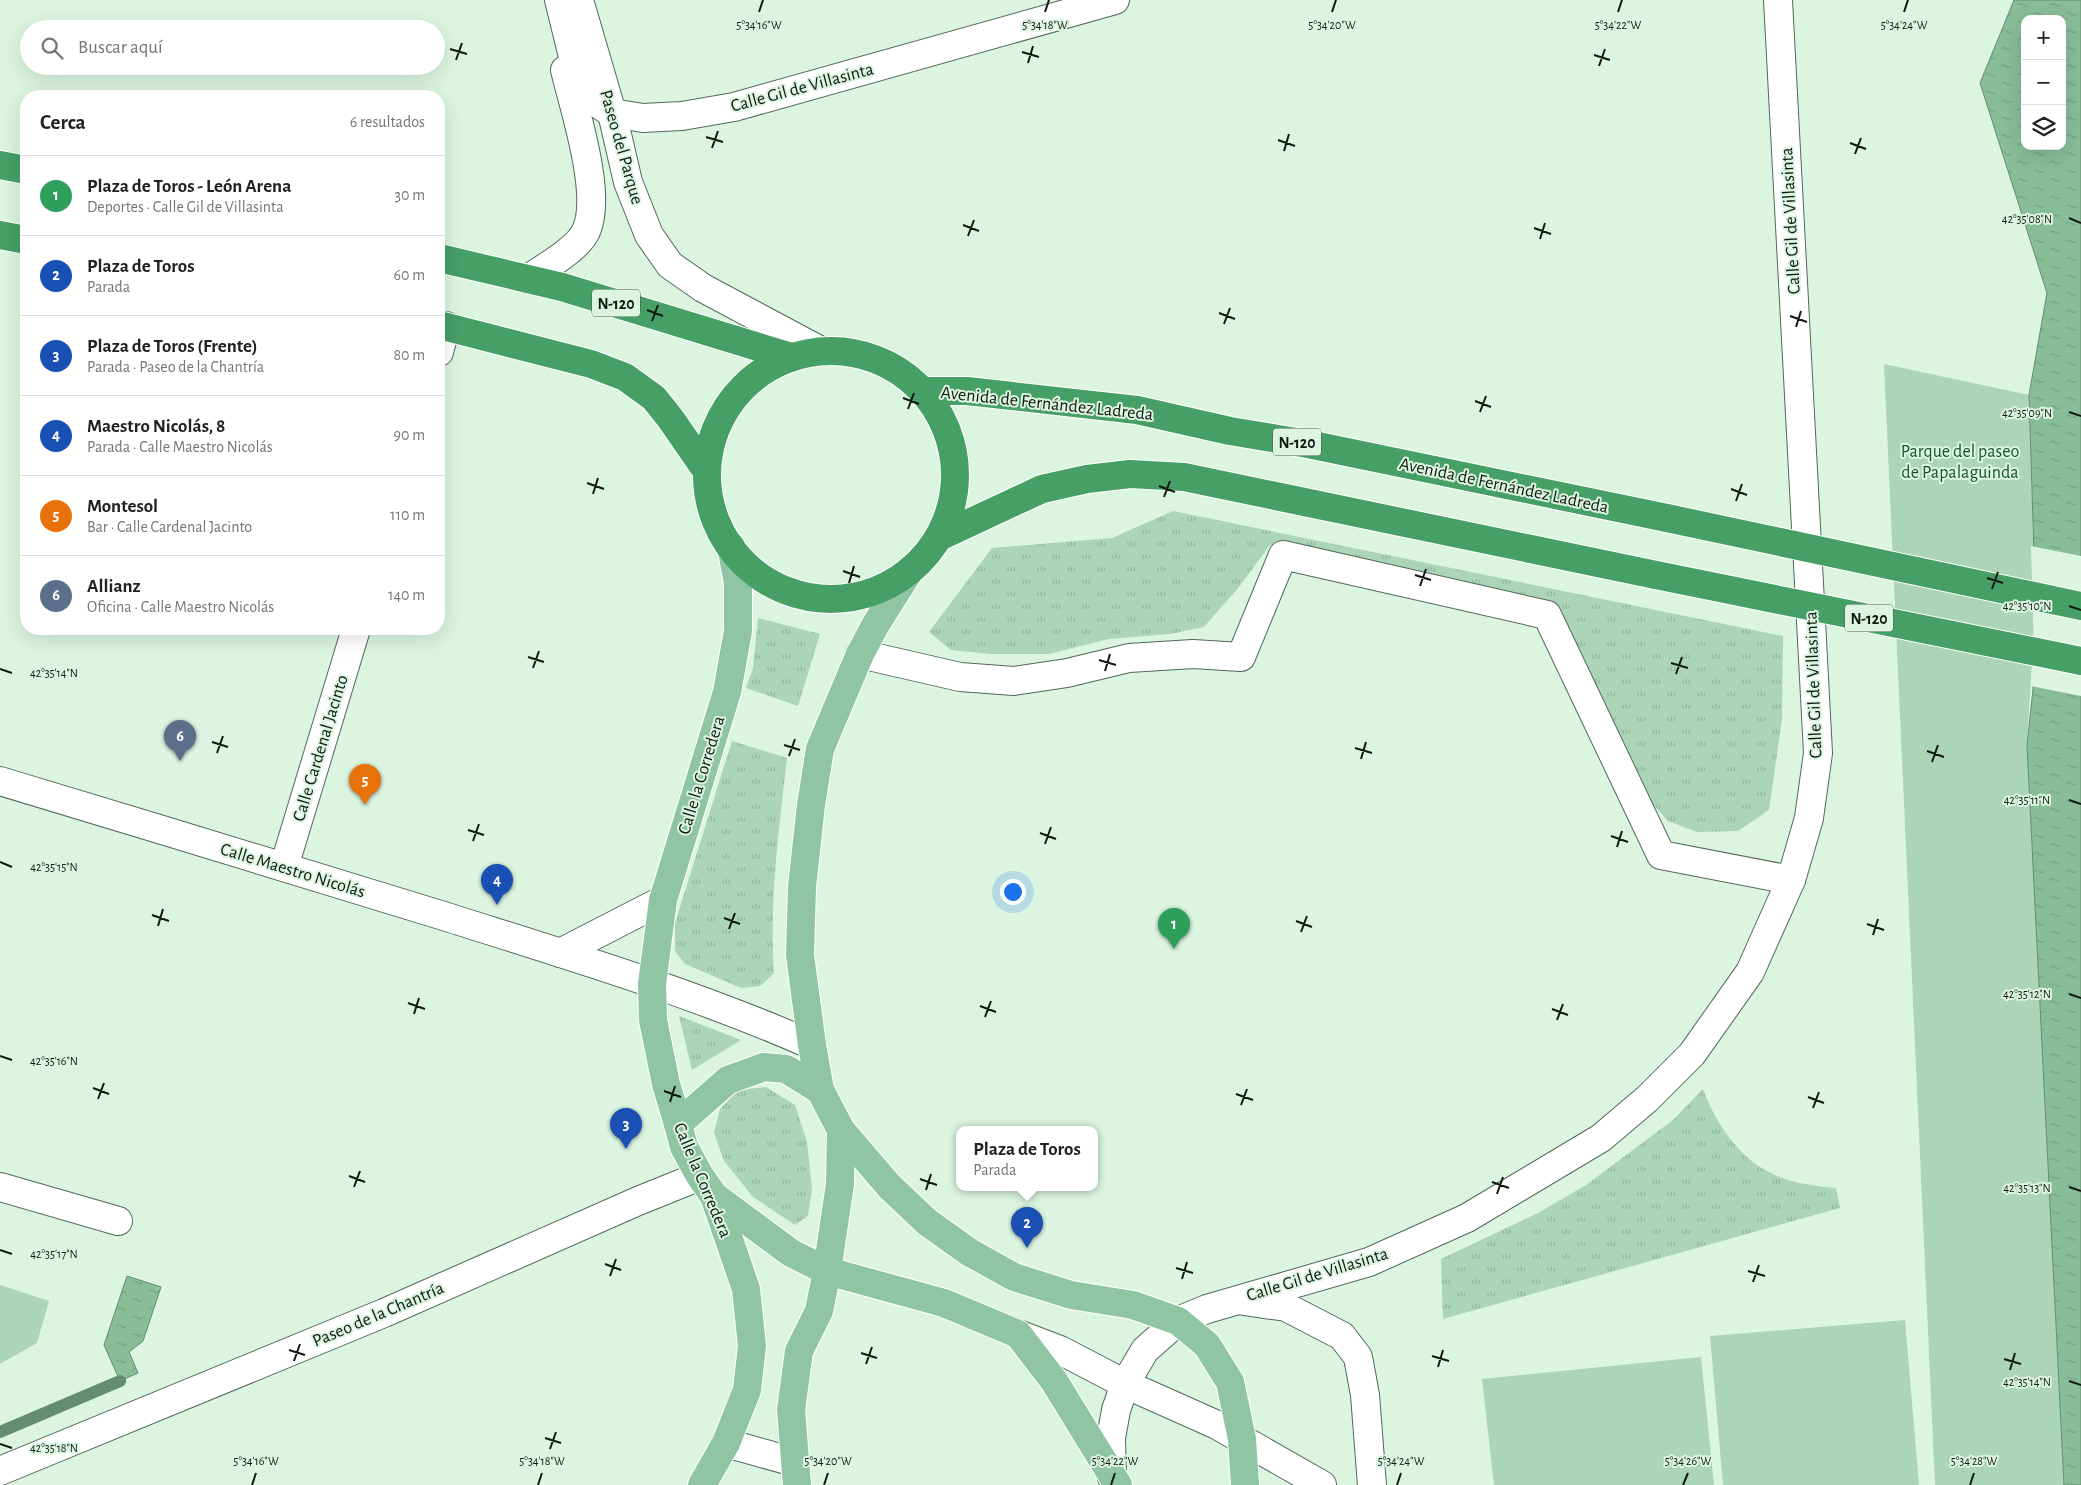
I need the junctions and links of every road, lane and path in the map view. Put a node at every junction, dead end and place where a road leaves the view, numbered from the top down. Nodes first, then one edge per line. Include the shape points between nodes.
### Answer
1 (548, 0) edge
2 (559, 0) edge
3 (579, 0) edge
4 (1115, 0) edge
5 (1778, 0) edge
6 (612, 113) junction
7 (0, 164) edge
8 (20, 169) edge
9 (0, 235) edge
10 (20, 239) edge
11 (445, 259) edge
12 (528, 279) junction
13 (445, 326) edge
14 (821, 351) junction
15 (791, 357) junction
16 (922, 391) junction
17 (706, 470) junction
18 (941, 536) junction
19 (731, 546) junction
20 (910, 570) junction
21 (2081, 606) edge
22 (354, 635) edge
23 (860, 654) junction
24 (2081, 661) edge
25 (0, 781) edge
26 (284, 867) junction
27 (1791, 880) junction
28 (663, 900) junction
29 (560, 953) junction
30 (652, 984) junction
31 (812, 1045) junction
32 (820, 1090) junction
33 (678, 1124) junction
34 (841, 1130) junction
35 (707, 1186) junction
36 (0, 1187) edge
37 (118, 1221) dead end
38 (827, 1271) junction
39 (1234, 1300) junction
40 (1178, 1321) junction
41 (1018, 1334) junction
42 (1125, 1384) junction
43 (1242, 1439) junction
44 (726, 1443) junction
45 (0, 1472) edge
46 (796, 1474) edge
47 (1115, 1481) edge
48 (702, 1485) edge
49 (1245, 1485) edge
50 (1322, 1485) edge
51 (1372, 1485) edge

1 - 12 street, Paseo del Parque via 590,177 592,205 586,231 568,252
2 - 6 street, Calle Gil de Villasinta via 578,77 594,101
3 - 6 street, Paseo del Parque
4 - 6 street, Calle Gil de Villasinta via 734,106 682,116 643,118
5 - 27 street, Calle Gil de Villasinta via 1818,753 1809,818
6 - 14 street, Paseo del Parque via 628,182 649,235 670,265 703,288
7 - 8 highway
9 - 10 highway
11 - 12 highway, N-120
12 - 15 highway, N-120
13 - 17 highway via 592,364 625,377 654,398
14 - 15 highway, N-120
14 - 16 highway, N-120 via 856,354 893,366
15 - 17 highway, N-120 via 759,374 724,411 710,448
16 - 18 highway, N-120 via 942,422 952,457 953,496
16 - 21 highway, Avenida de Fernández Ladreda / N-120, bridge via 967,391 1137,410
17 - 19 highway, N-120 via 705,487 711,509
18 - 20 highway, N-120 via 927,557
18 - 24 highway, N-120, bridge via 1042,489 1130,474 1175,476
19 - 20 highway, N-120 via 760,579 793,594 813,598 855,597 874,591
19 - 28 main road, Calle la Corredera via 738,584 738,631 727,692
20 - 23 main road
22 - 26 street, Calle Cardenal Jacinto
23 - 27 street via 960,677 1014,681 1067,673 1129,658 1193,654 1241,657 1283,555 1547,615 1661,855
23 - 31 main road via 820,749 811,805 802,887 800,955
25 - 26 street, Calle Maestro Nicolás
26 - 29 street, Calle Maestro Nicolás
27 - 39 street, Calle Gil de Villasinta via 1750,972 1692,1054 1647,1099 1601,1138 1467,1218 1369,1262
28 - 29 street
28 - 30 main road, Calle la Corredera
29 - 30 street, Calle Maestro Nicolás
30 - 31 street, Calle Maestro Nicolás via 730,1010
30 - 33 main road, Calle la Corredera via 653,1020
31 - 32 main road
32 - 33 main road via 786,1069 764,1067 728,1080
32 - 34 main road
33 - 35 main road, Calle la Corredera via 684,1147
34 - 38 main road via 840,1184
34 - 40 main road via 888,1186 927,1222 969,1252 1014,1277 1071,1295 1133,1305
35 - 38 main road via 791,1253
35 - 44 main road, Calle la Corredera via 746,1289 752,1346 747,1390
35 - 45 street, Paseo de la Chantría via 638,1201 384,1313
36 - 37 street
38 - 41 main road via 944,1303
38 - 46 main road via 819,1311 799,1351 791,1410
39 - 40 street, Calle Gil de Villasinta
39 - 51 street via 1286,1307 1342,1336 1358,1357 1365,1395
40 - 42 street, Calle Gil de Villasinta via 1145,1350
40 - 43 main road via 1207,1345 1230,1382
41 - 42 street via 1060,1350
41 - 47 main road via 1054,1381
42 - 43 street
42 - 47 street, Calle Gil de Villasinta via 1111,1438
43 - 49 main road
43 - 50 street
44 - 46 street
44 - 48 main road, Calle la Corredera

